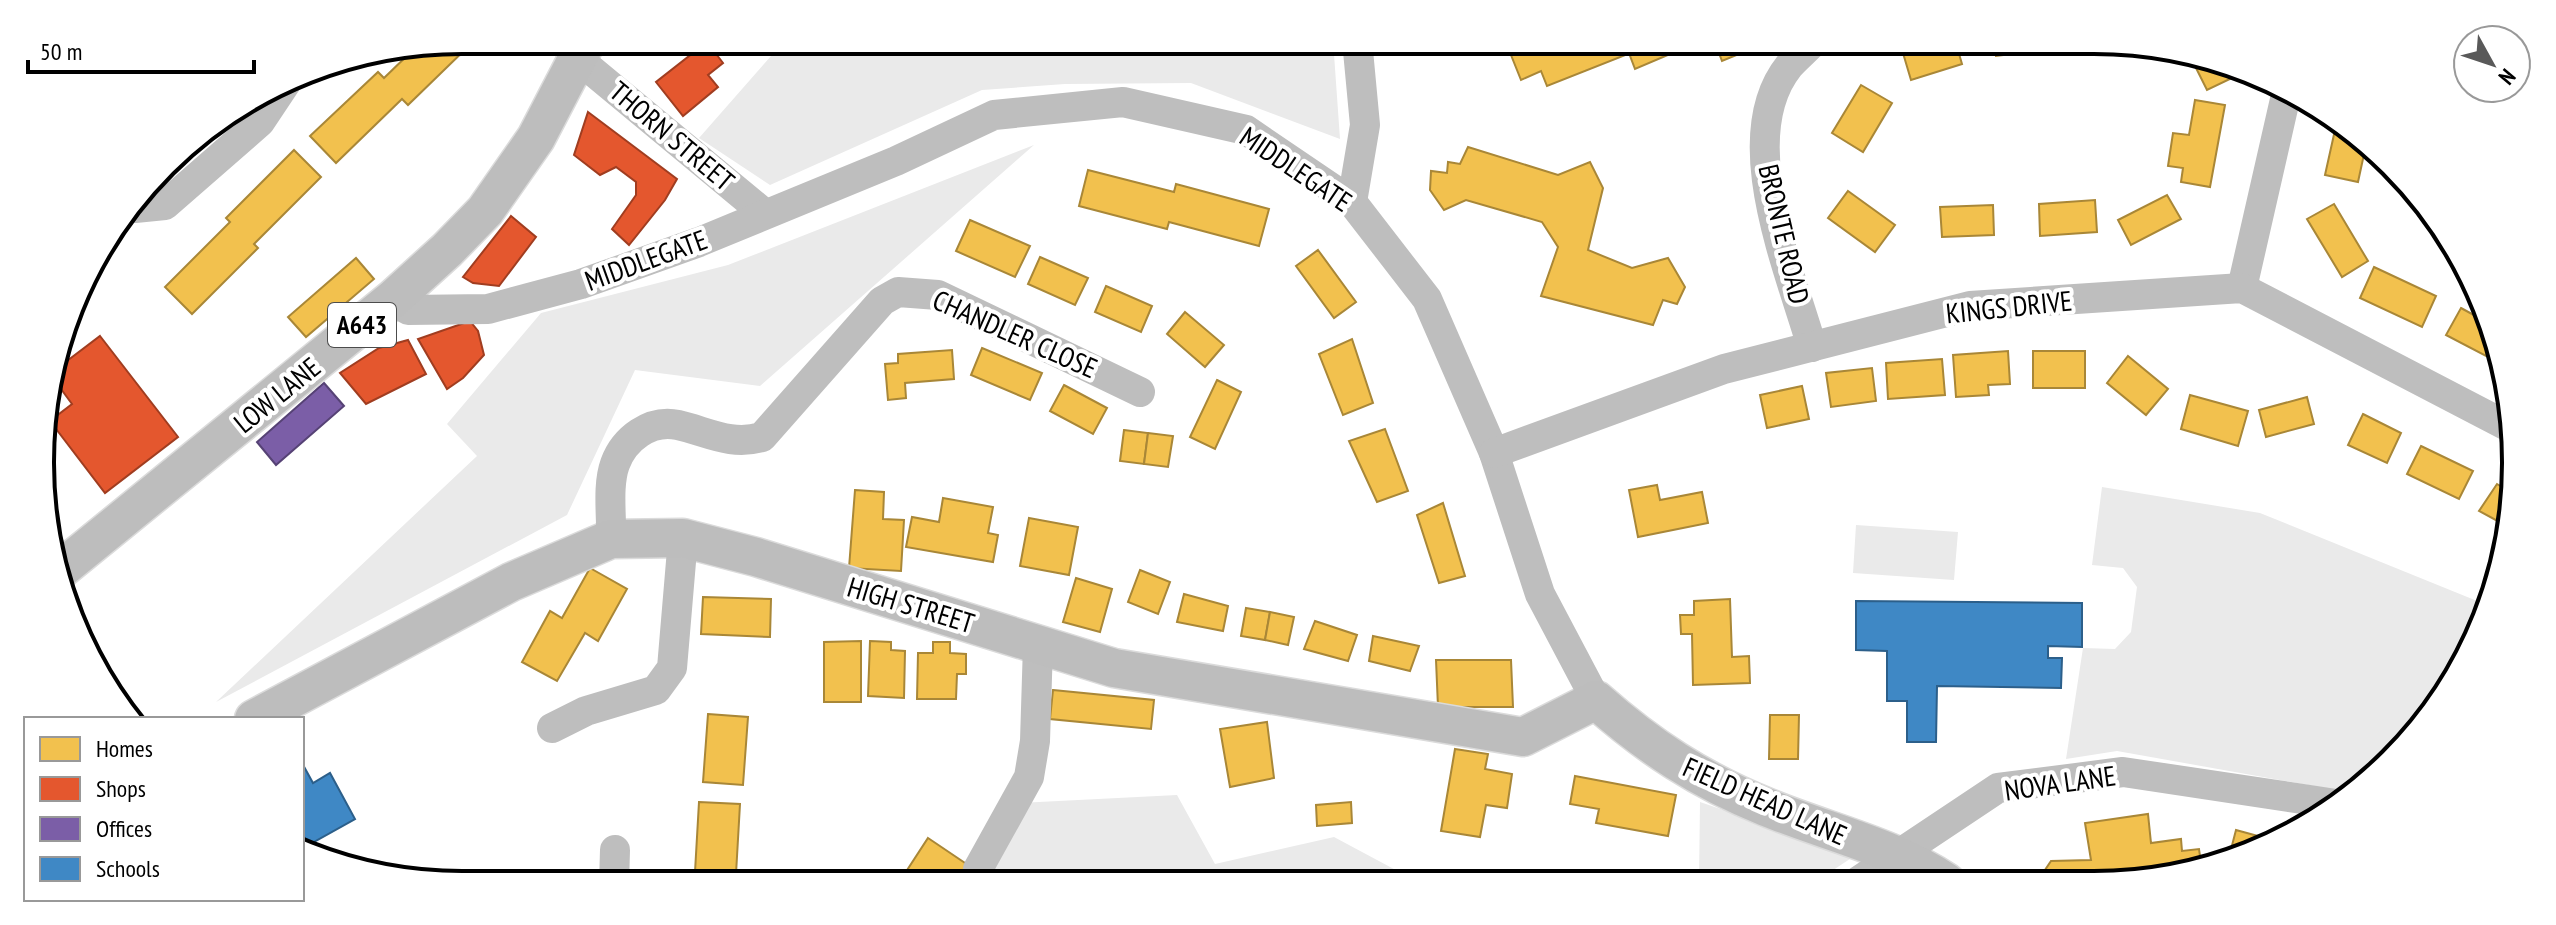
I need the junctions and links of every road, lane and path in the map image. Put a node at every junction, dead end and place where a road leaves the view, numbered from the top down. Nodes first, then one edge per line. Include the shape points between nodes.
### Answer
1 (580, 54) edge
2 (586, 54) edge
3 (1358, 54) edge
4 (1802, 54) edge
5 (275, 100) edge
6 (2284, 102) edge
7 (1352, 202) junction
8 (144, 207) edge
9 (765, 214) junction
10 (2242, 288) junction
11 (393, 299) junction
12 (1812, 347) junction
13 (1140, 392) dead end
14 (2500, 422) edge
15 (1494, 453) junction
16 (683, 538) junction
17 (611, 539) junction
18 (66, 559) edge
19 (1038, 645) junction
20 (1596, 700) junction
21 (258, 717) edge
22 (552, 728) dead end
23 (2320, 802) edge
24 (615, 850) dead end
25 (1896, 855) junction
26 (978, 869) dead end
27 (614, 871) edge
28 (1873, 871) edge
29 (1926, 871) edge

1 - 11 main road, LOW LANE / A643 via 536,138 485,211
2 - 9 street, THORN STREET
3 - 7 street via 1365,125
4 - 12 street, BRONTE ROAD via 1772,101 1764,138 1766,176
5 - 8 street via 260,122 165,205
6 - 10 street
7 - 9 street, MIDDLEGATE via 1246,130 1123,102 994,115
7 - 15 street, MIDDLEGATE via 1427,299
9 - 11 street, MIDDLEGATE via 581,284 488,309 408,310
10 - 12 street, KINGS DRIVE via 1970,306
10 - 14 street
11 - 18 main road, LOW LANE / A643 via 174,480
12 - 15 street, KINGS DRIVE via 1724,369
13 - 17 street, CHANDLER CLOSE via 938,295 898,292 882,301 762,437 744,442 674,424 642,429 614,465
15 - 20 street, MIDDLEGATE via 1540,594
16 - 17 main road, HIGH STREET
16 - 19 main road, HIGH STREET
16 - 22 street via 672,668 656,690 586,711
17 - 21 main road, HIGH STREET via 511,582
19 - 20 main road, HIGH STREET via 1114,668 1523,737
19 - 26 street via 1029,777
20 - 25 main road, FIELD HEAD LANE via 1641,740 1703,780
23 - 25 street, NOVA LANE via 2123,772 1998,788
24 - 27 street
25 - 28 street, NOVA LANE
25 - 29 main road, FIELD HEAD LANE

